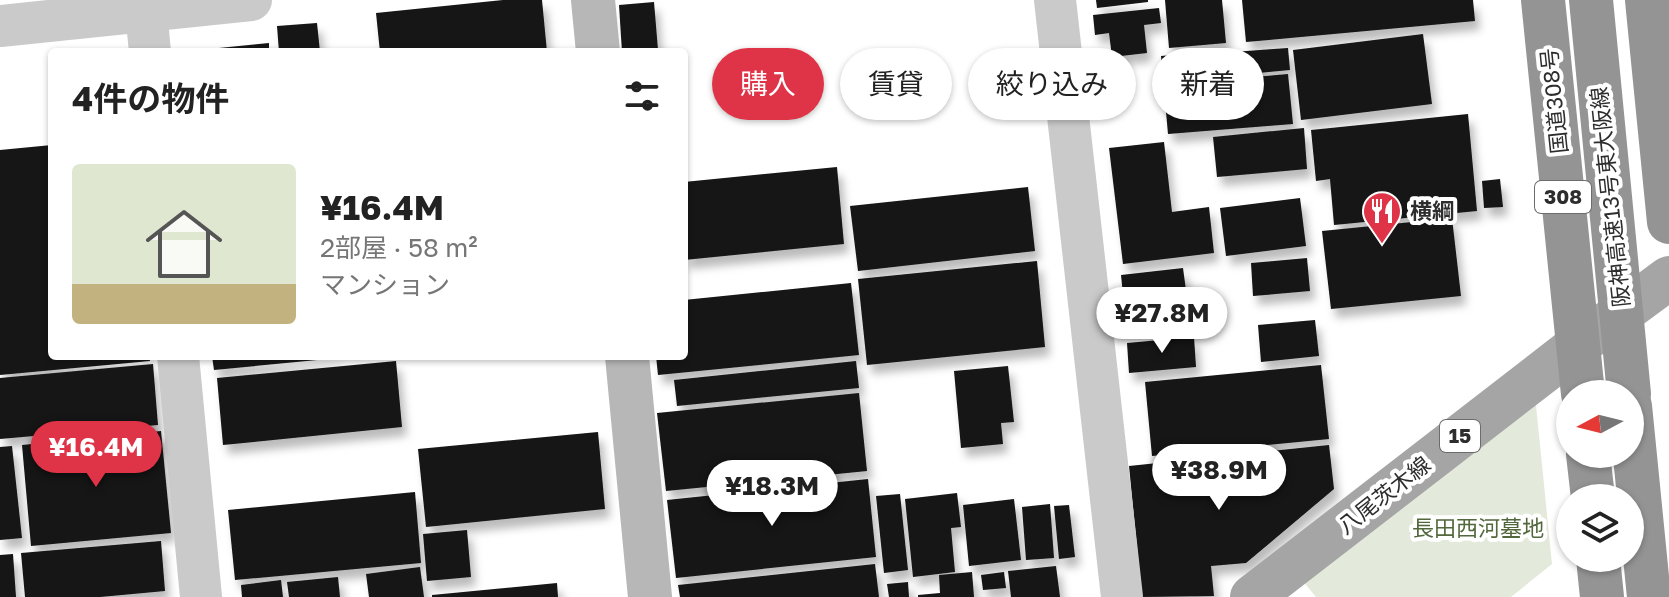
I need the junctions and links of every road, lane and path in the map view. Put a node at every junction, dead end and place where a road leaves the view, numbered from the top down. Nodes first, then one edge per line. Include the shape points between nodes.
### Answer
1 (251, 0) edge
2 (593, 0) edge
3 (1055, 0) edge
4 (1543, 0) edge
5 (1591, 0) edge
6 (1647, 0) edge
7 (145, 5) edge
8 (0, 26) edge
9 (150, 48) edge
10 (598, 48) edge
11 (1669, 222) edge
12 (1669, 278) edge
13 (1578, 345) junction
14 (178, 360) edge
15 (627, 360) edge
16 (1582, 380) edge
17 (1628, 380) edge
18 (1636, 468) edge
19 (1599, 572) edge
20 (201, 597) edge
21 (650, 597) edge
22 (1122, 597) edge
23 (1252, 597) edge
24 (1602, 597) edge
25 (1649, 597) edge

1 - 7 street
2 - 10 street
3 - 22 street
4 - 13 highway, 国道308号 / 308
5 - 17 highway, 阪神高速13号東大阪線, bridge
6 - 11 highway
7 - 8 street
7 - 9 street
12 - 13 main road, 八尾茨木線 / 15
13 - 16 highway, 国道308号 / 308
13 - 23 main road, 八尾茨木線 / 15
14 - 20 street
15 - 21 street
18 - 25 highway
19 - 24 highway

